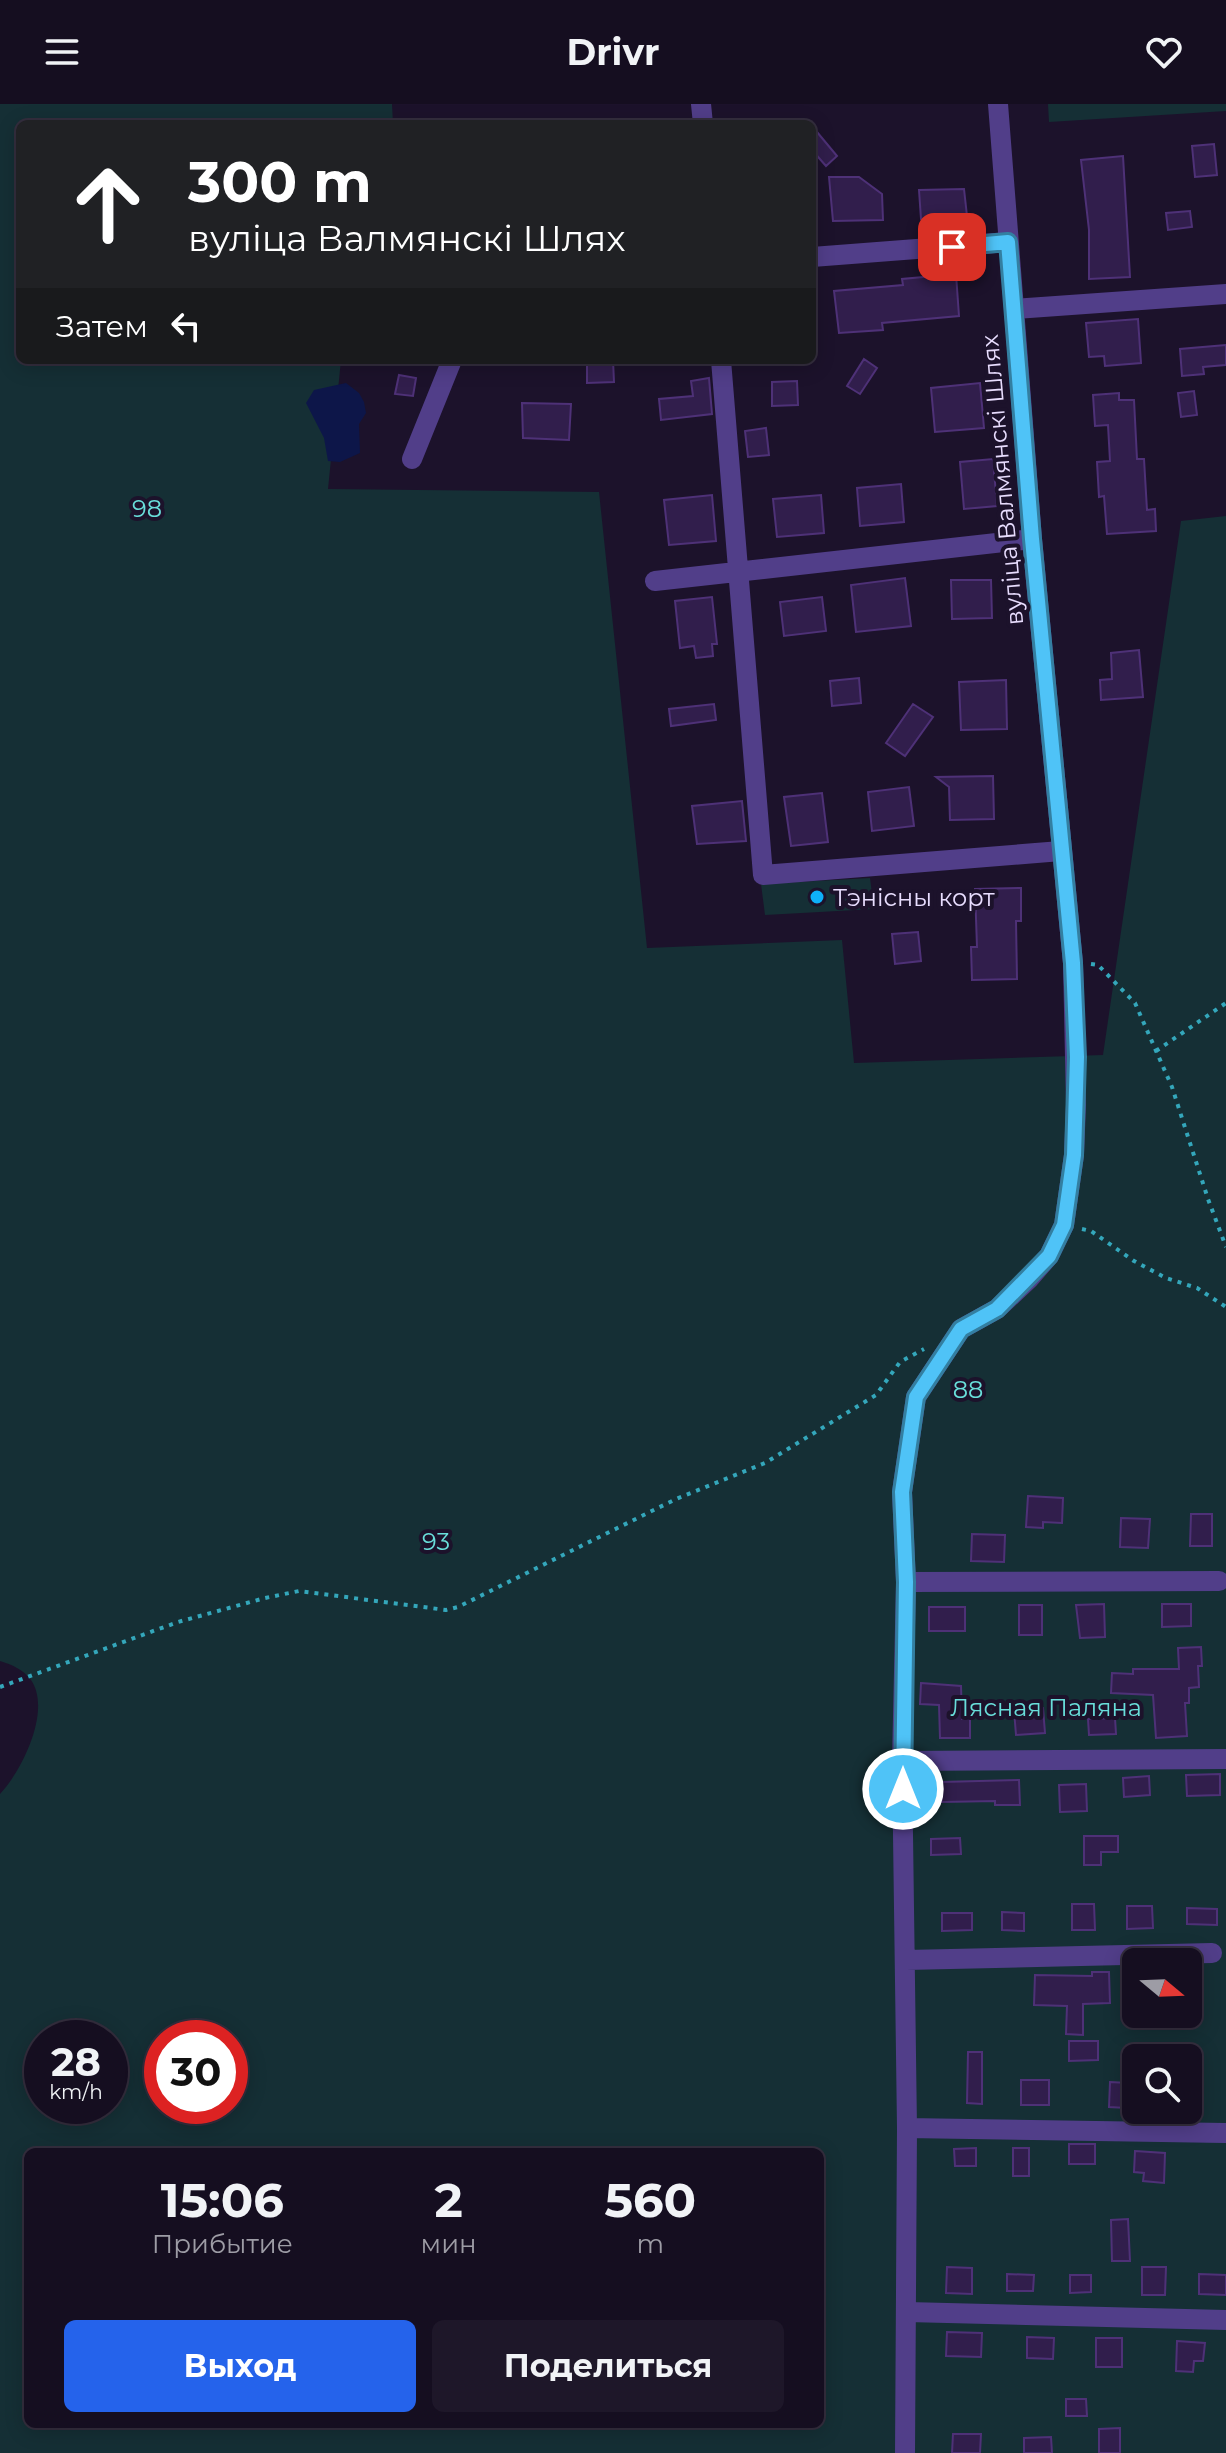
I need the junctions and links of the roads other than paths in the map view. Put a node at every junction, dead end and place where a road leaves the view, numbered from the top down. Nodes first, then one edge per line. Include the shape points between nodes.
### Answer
1 (998, 104) edge
2 (1008, 242) junction
3 (816, 257) edge
4 (1226, 294) edge
5 (1014, 309) junction
6 (450, 364) edge
7 (721, 364) edge
8 (412, 459) dead end
9 (1032, 539) junction
10 (740, 572) junction
11 (655, 581) dead end
12 (1061, 851) junction
13 (1219, 1581) dead end
14 (906, 1582) junction
15 (1225, 1759) edge
16 (902, 1761) junction
17 (1212, 1953) dead end
18 (906, 1960) junction
19 (907, 2128) junction
20 (1225, 2133) edge
21 (907, 2312) junction
22 (1226, 2320) edge
23 (905, 2453) edge

1 - 2 street, вуліца Валмянскі Шлях
2 - 3 street
2 - 5 street, вуліца Валмянскі Шлях
4 - 5 street
5 - 9 street, вуліца Валмянскі Шлях
6 - 8 street
7 - 10 street
9 - 10 street
9 - 12 street, вуліца Валмянскі Шлях
10 - 11 street
10 - 12 street via 763,875
12 - 14 street, вуліца Валмянскі Шлях via 1073,963 1076,1105 1064,1225 1049,1256 1029,1279 997,1309 961,1329 916,1397 902,1492
13 - 14 street
14 - 16 street
15 - 16 street
16 - 18 street
17 - 18 street
18 - 19 street
19 - 20 street
19 - 21 street
21 - 22 street
21 - 23 street

